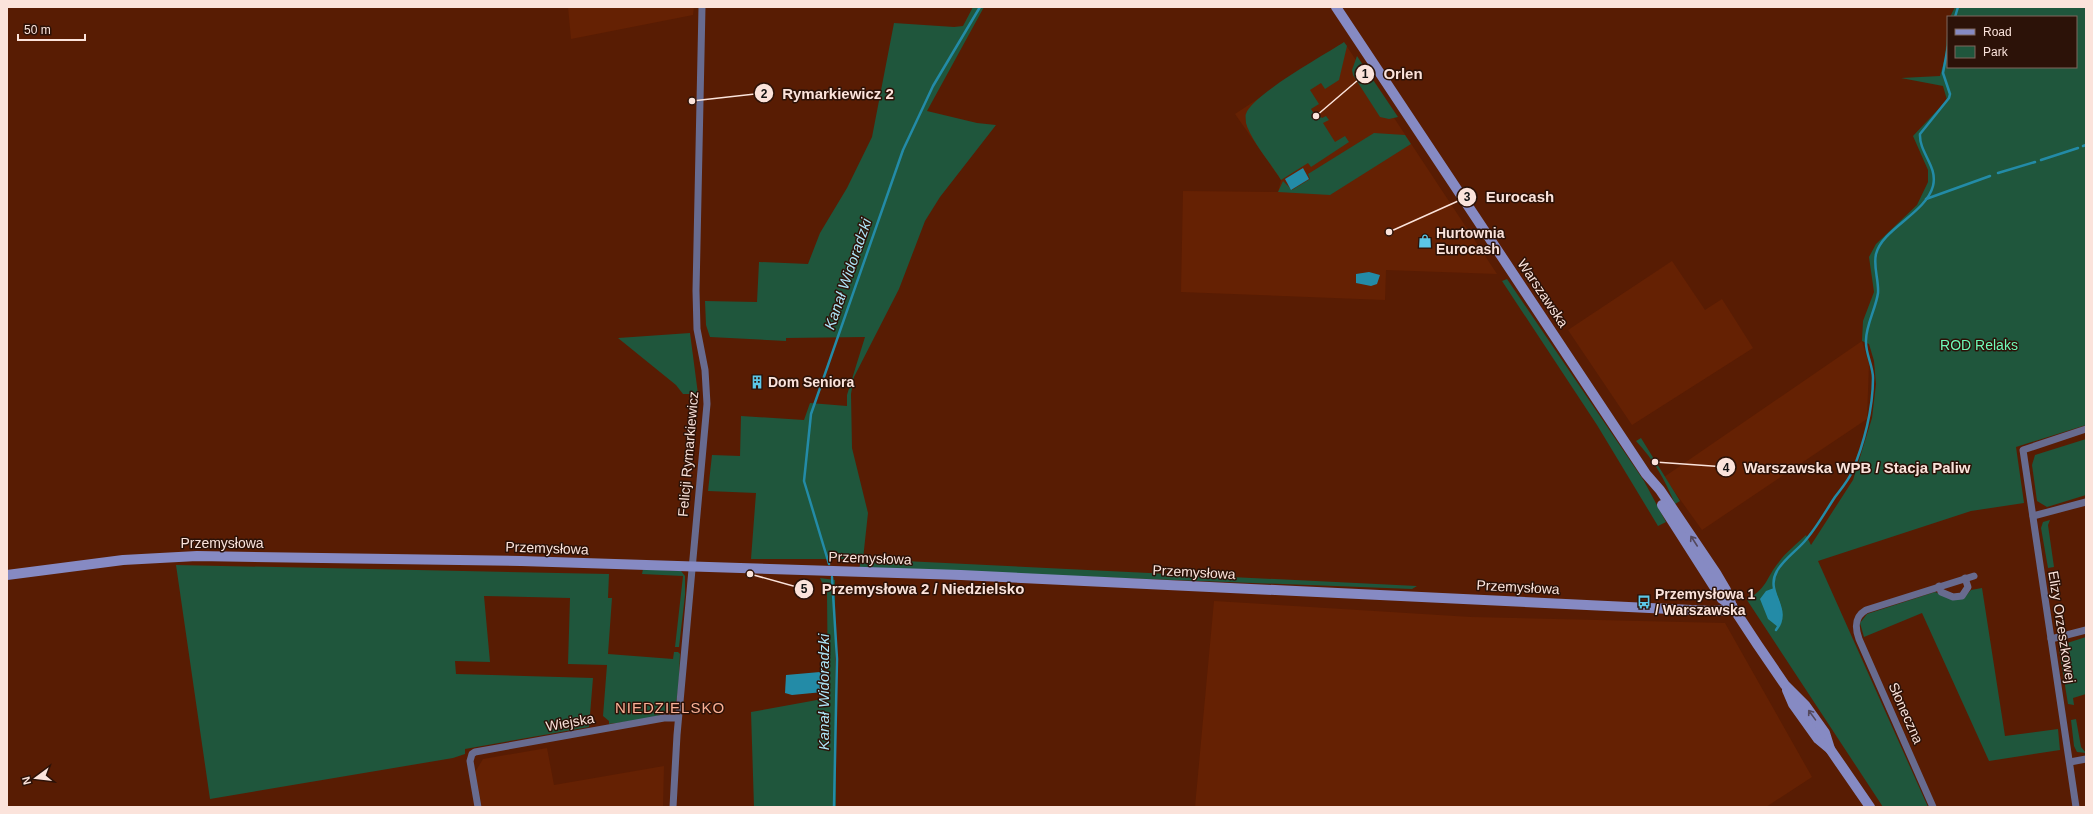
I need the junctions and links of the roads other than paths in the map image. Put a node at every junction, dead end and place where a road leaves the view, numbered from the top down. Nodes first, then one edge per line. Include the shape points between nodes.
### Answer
1 (702, 7) edge
2 (1336, 7) edge
3 (2086, 429) edge
4 (2086, 502) edge
5 (2033, 516) junction
6 (691, 567) junction
7 (7, 575) edge
8 (1974, 576) dead end
9 (1966, 578) junction
10 (1939, 586) junction
11 (1732, 606) junction
12 (2086, 630) edge
13 (2051, 639) junction
14 (678, 718) junction
15 (2086, 759) edge
16 (2070, 762) junction
17 (478, 807) edge
18 (673, 807) edge
19 (1870, 807) edge
20 (1933, 807) edge
21 (2076, 807) edge

1 - 6 street, Felicji Rymarkiewicz via 696,291 707,404
2 - 11 street, Warszawska via 1646,474 1660,490 1716,573
3 - 5 street, Elizy Orzeszkowej via 2023,450
4 - 5 street
5 - 13 street, Elizy Orzeszkowej
6 - 7 street, Przemysłowa via 521,561 197,556 144,558
6 - 11 street, Przemysłowa via 969,575 1712,611 1726,610
6 - 14 street, Felicji Rymarkiewicz
8 - 9 street
9 - 10 street
9 - 10 street via 1968,587 1962,596 1953,597 1941,592
10 - 20 street, Słoneczna via 1866,610 1857,619 1856,628
11 - 19 street, Warszawska via 1785,685 1793,704 1814,733 1830,749
12 - 13 street
13 - 16 street, Elizy Orzeszkowej
14 - 17 street, Wiejska via 477,751 470,758
14 - 18 street, Felicji Rymarkiewicz
15 - 16 street
16 - 21 street, Elizy Orzeszkowej

